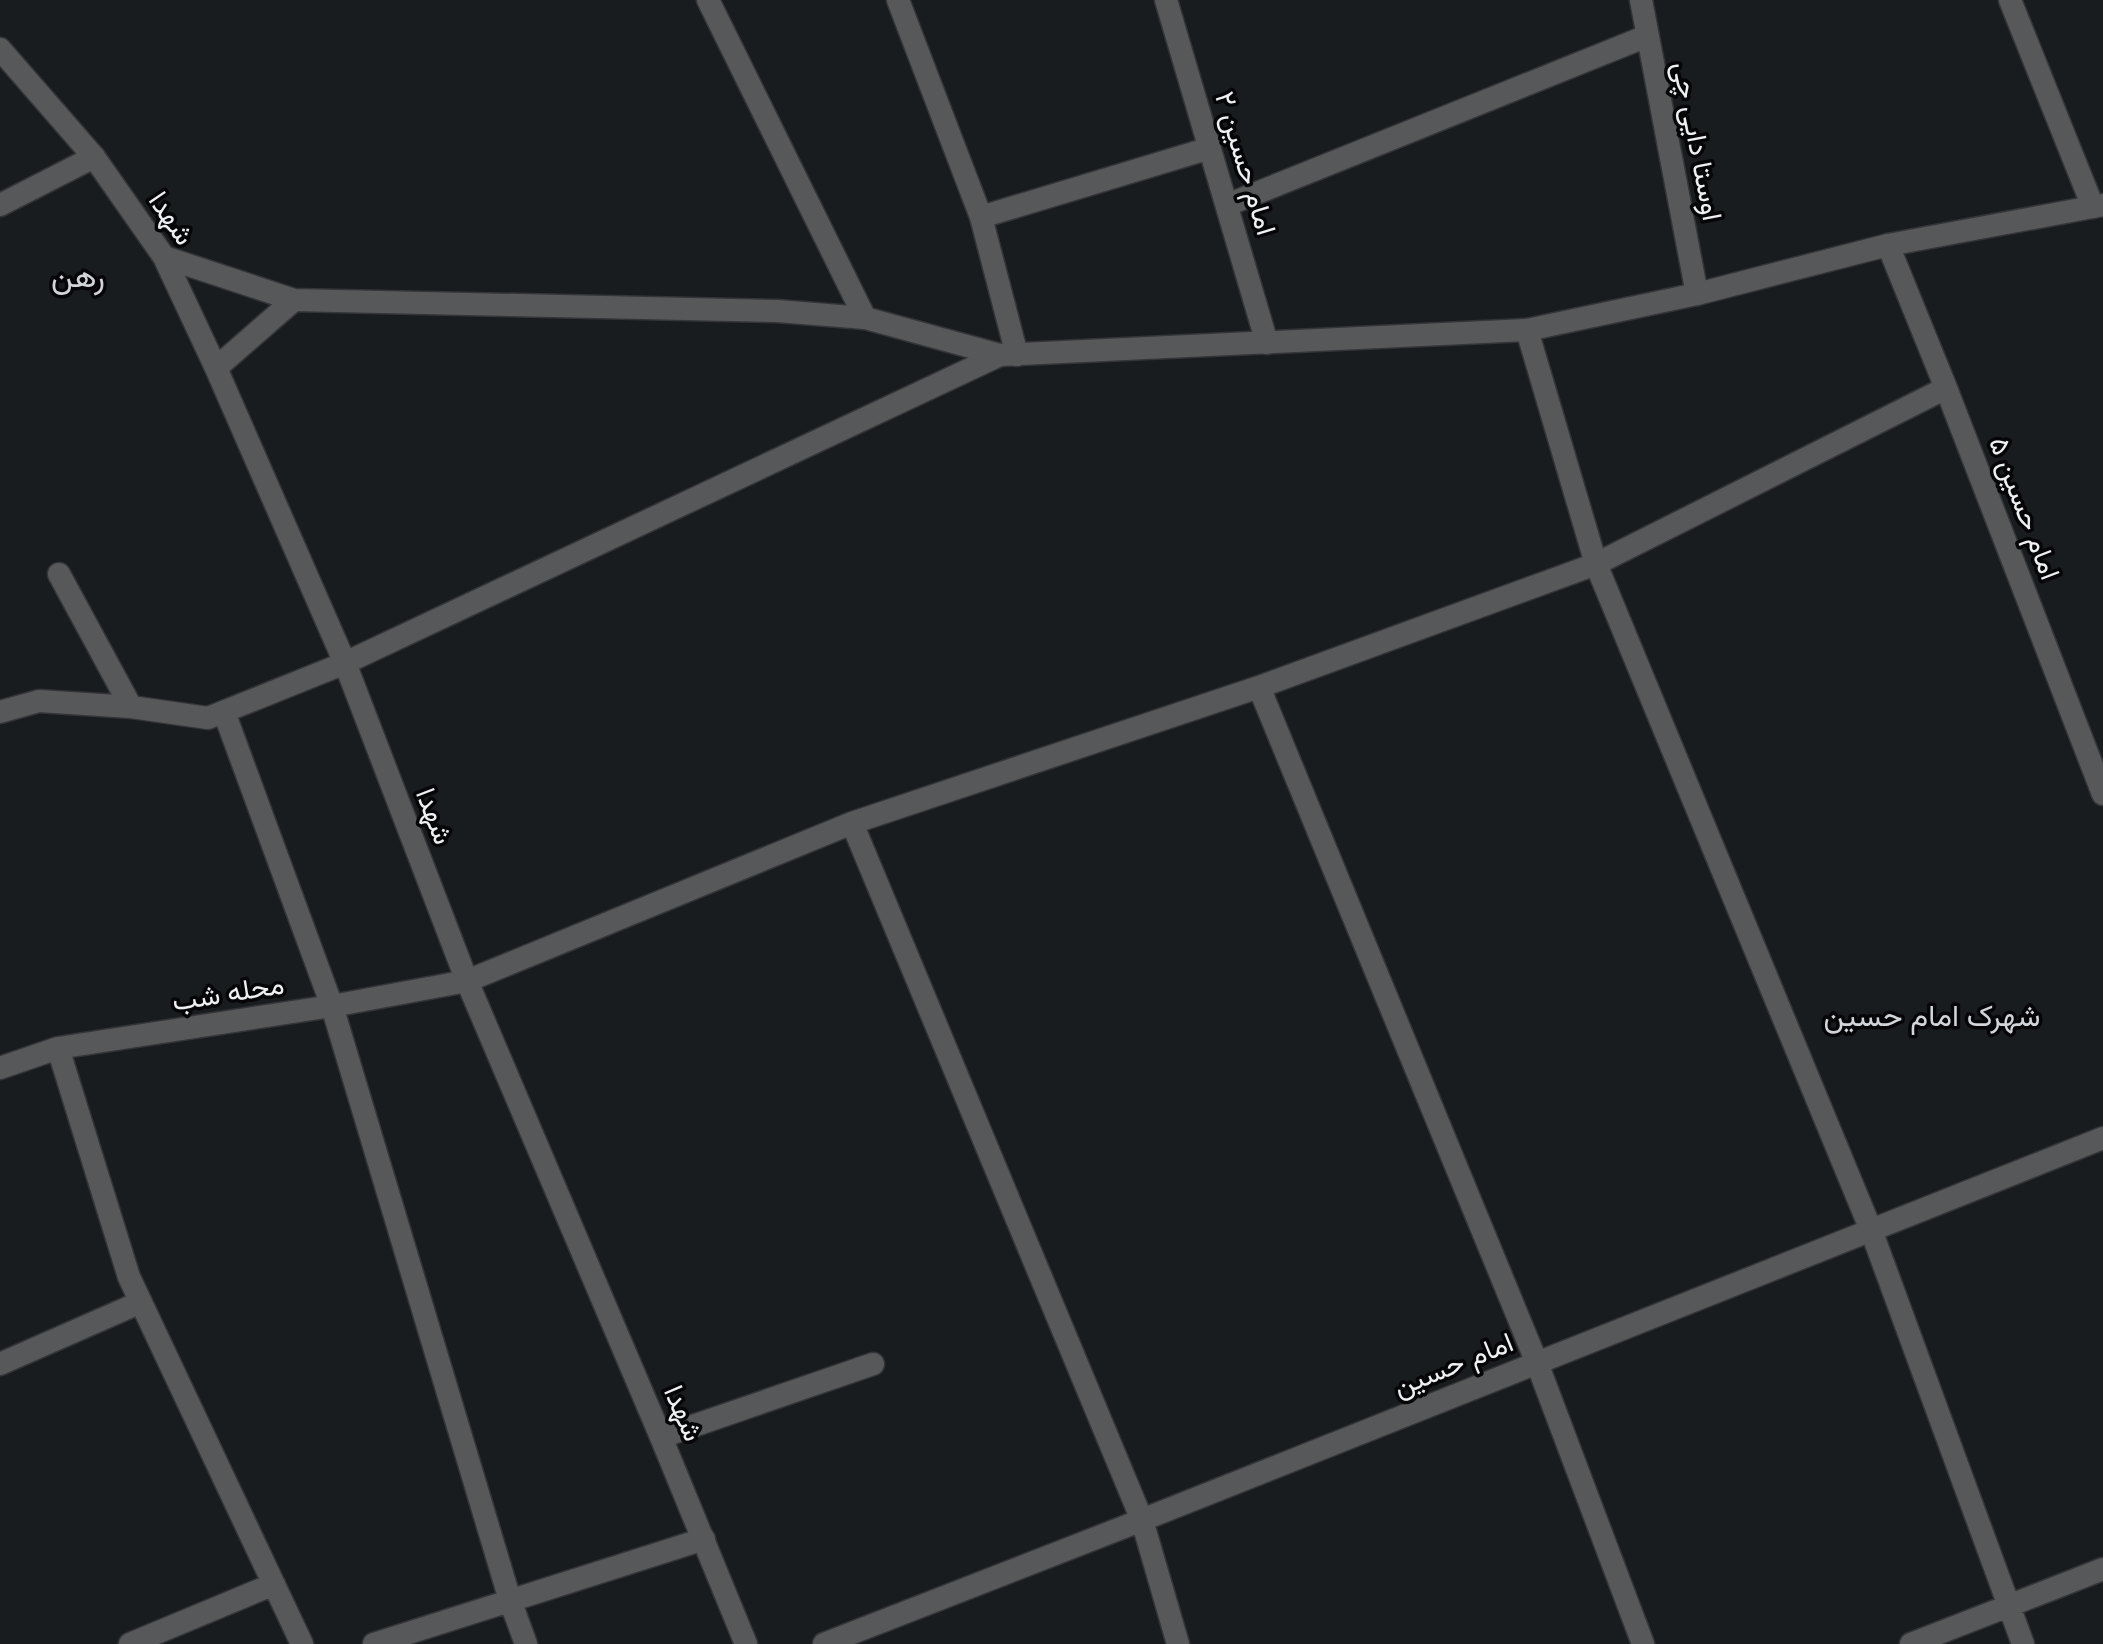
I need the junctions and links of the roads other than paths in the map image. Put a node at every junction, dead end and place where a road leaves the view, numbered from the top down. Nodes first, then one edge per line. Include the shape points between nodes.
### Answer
1 (708, 0) edge
2 (898, 0) edge
3 (1166, 0) edge
4 (1641, 0) edge
5 (2010, 0) edge
6 (1647, 36) junction
7 (0, 49) edge
8 (1210, 148) junction
9 (94, 157) junction
10 (0, 205) edge
11 (1227, 205) junction
12 (2098, 206) edge
13 (981, 217) junction
14 (1888, 245) junction
15 (164, 257) junction
16 (1697, 294) junction
17 (294, 300) junction
18 (865, 318) junction
19 (1527, 330) junction
20 (1267, 343) junction
21 (1009, 355) junction
22 (216, 368) junction
23 (1946, 388) junction
24 (1596, 564) junction
25 (59, 574) dead end
26 (345, 663) junction
27 (1259, 687) junction
28 (131, 707) junction
29 (0, 712) edge
30 (224, 712) junction
31 (2103, 794) edge
32 (852, 823) junction
33 (467, 981) junction
34 (332, 1006) junction
35 (58, 1048) junction
36 (0, 1068) edge
37 (2103, 1138) edge
38 (1871, 1230) junction
39 (141, 1302) junction
40 (1537, 1363) junction
41 (0, 1364) edge
42 (873, 1364) dead end
43 (661, 1437) junction
44 (1142, 1520) junction
45 (704, 1539) junction
46 (2103, 1569) edge
47 (274, 1584) junction
48 (510, 1600) junction
49 (2009, 1606) junction
50 (130, 1644) edge
51 (302, 1644) edge
52 (374, 1644) edge
53 (526, 1644) edge
54 (746, 1644) edge
55 (824, 1644) edge
56 (1178, 1644) edge
57 (1643, 1644) edge
58 (1911, 1644) edge
59 (2023, 1644) edge

1 - 18 street
2 - 13 street
3 - 8 street, امام حسین ۲
4 - 6 street, اوستا دایی چی
5 - 12 street
6 - 11 street
6 - 16 street, اوستا دایی چی
7 - 9 street, شهدا
8 - 11 street, امام حسین ۲
8 - 13 street
9 - 10 street
9 - 15 street, شهدا
11 - 20 street, امام حسین ۲
12 - 14 street
13 - 21 street
14 - 16 street
14 - 23 street, امام حسین ۵
15 - 17 street
15 - 22 street, شهدا
16 - 19 street
17 - 18 street via 777,311
17 - 22 street
18 - 21 street
19 - 20 street
19 - 24 street
20 - 21 street
21 - 26 street
22 - 26 street, شهدا
23 - 24 street, محله شب
23 - 31 street, امام حسین ۵
24 - 27 street, محله شب
24 - 38 street
25 - 28 street
26 - 30 street
26 - 33 street, شهدا
27 - 32 street, محله شب
27 - 40 street
28 - 29 street via 39,701
28 - 30 street via 208,718
30 - 34 street
32 - 33 street, محله شب
32 - 44 street
33 - 34 street, محله شب
33 - 43 street, شهدا
34 - 35 street, محله شب
34 - 48 street
35 - 36 street, محله شب
35 - 39 street
37 - 38 street, امام حسین
38 - 40 street, امام حسین
38 - 49 street
39 - 41 street
39 - 47 street
40 - 44 street, امام حسین
40 - 57 street
42 - 43 street
43 - 45 street, شهدا
44 - 55 street, امام حسین
44 - 56 street
45 - 48 street
45 - 54 street, شهدا
46 - 49 street
47 - 50 street
47 - 51 street
48 - 52 street
48 - 53 street
49 - 58 street
49 - 59 street

